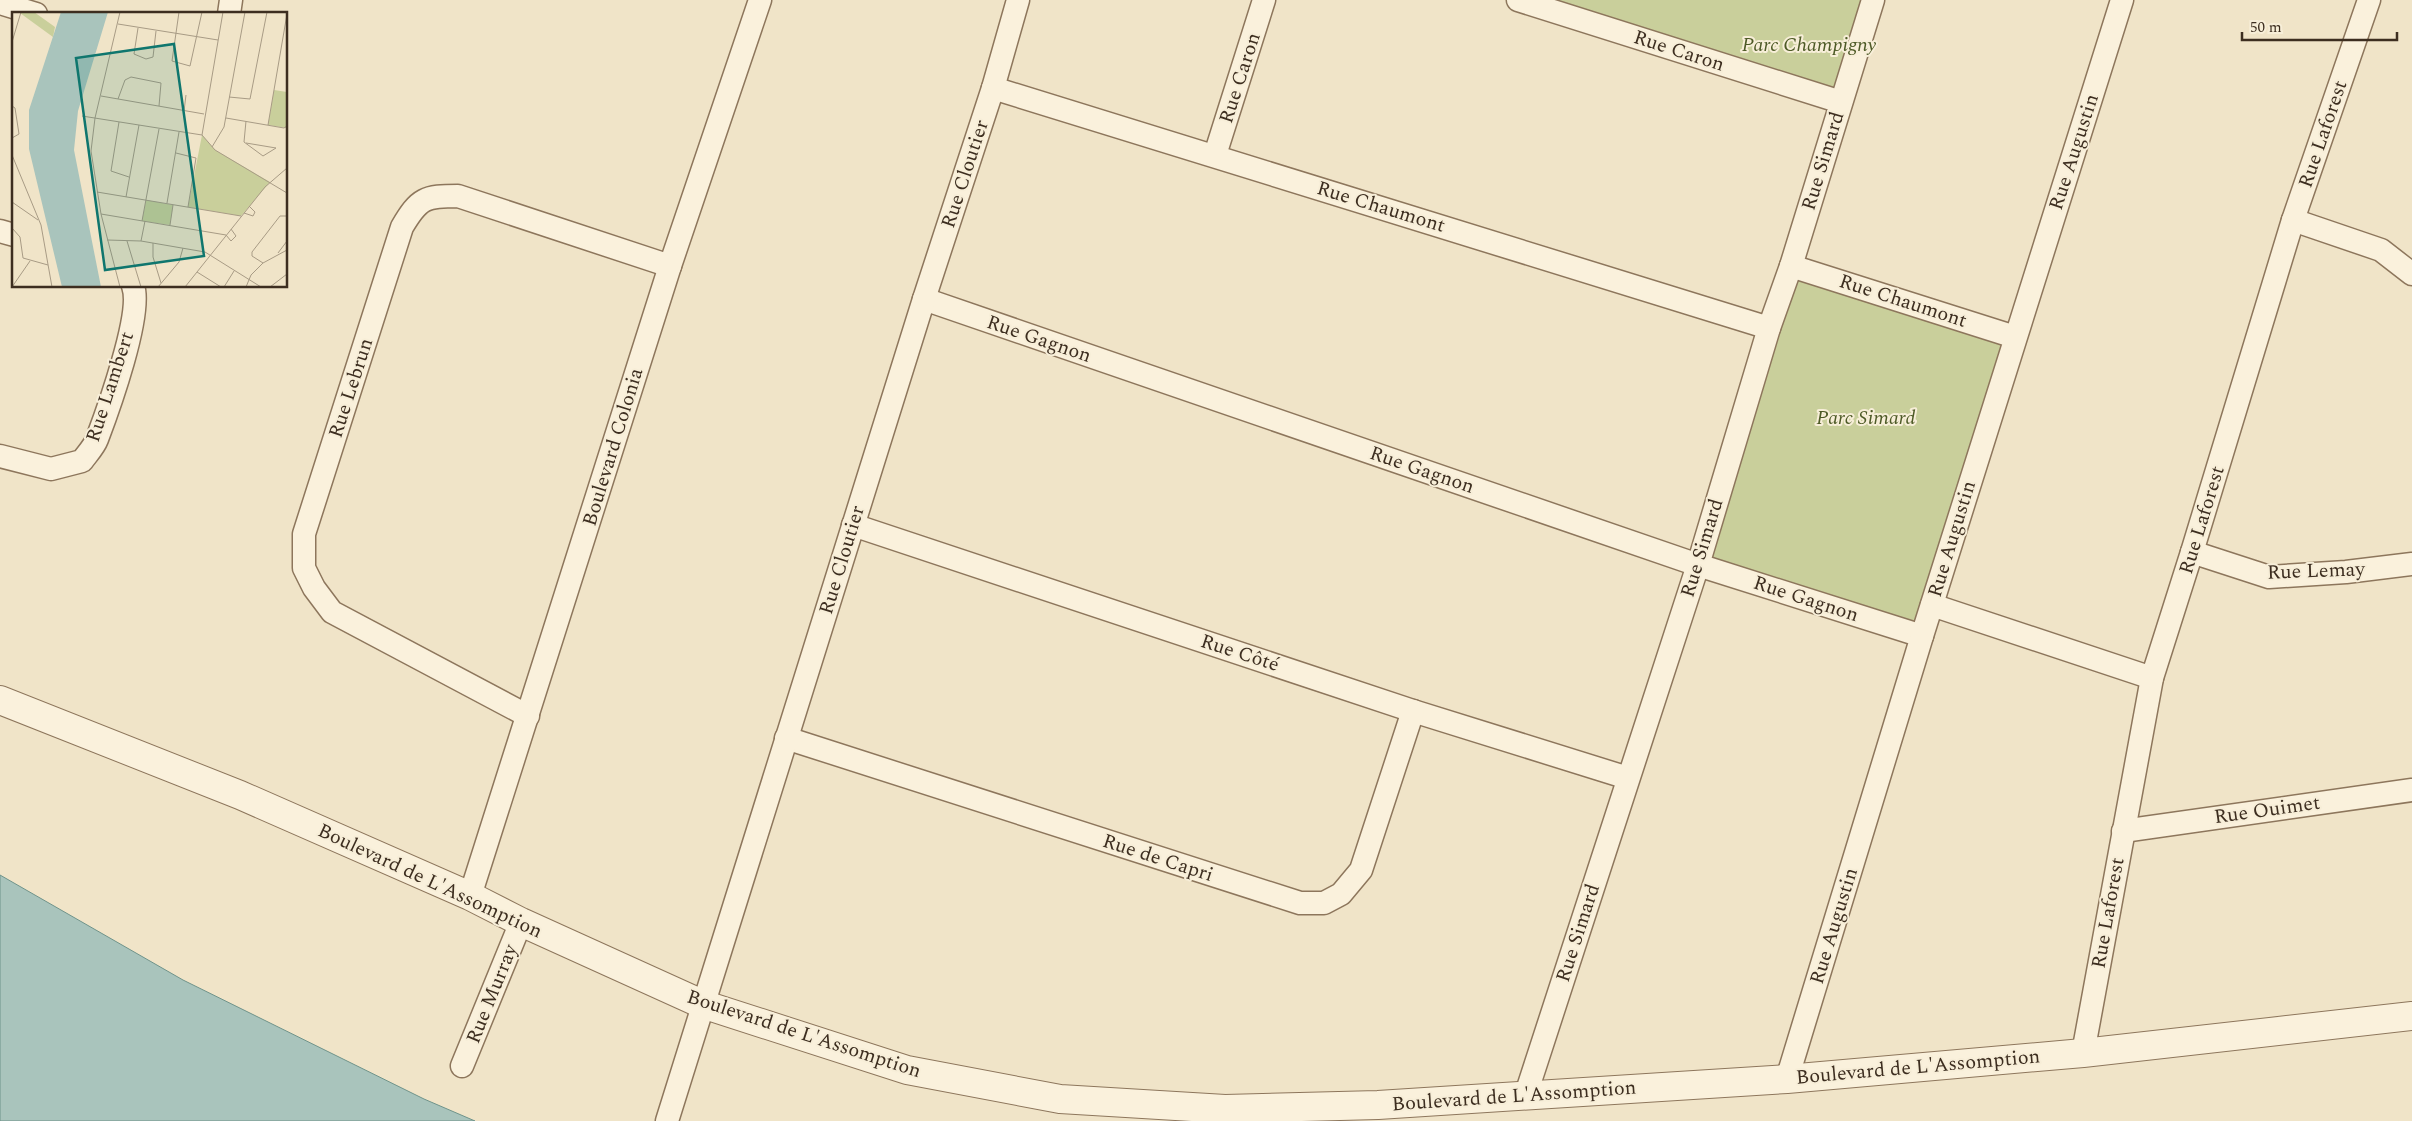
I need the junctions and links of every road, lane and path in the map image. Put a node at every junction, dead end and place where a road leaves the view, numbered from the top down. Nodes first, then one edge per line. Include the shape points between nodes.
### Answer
1 (760, 0) edge
2 (1018, 0) edge
3 (1264, 0) edge
4 (1518, 0) edge
5 (1873, 0) edge
6 (2122, 0) edge
7 (2369, 0) edge
8 (0, 3) edge
9 (29, 12) edge
10 (993, 88) junction
11 (1841, 102) junction
12 (1215, 155) junction
13 (2293, 220) junction
14 (670, 266) junction
15 (1791, 266) junction
16 (2412, 274) edge
17 (134, 288) edge
18 (924, 299) junction
19 (1769, 328) junction
20 (2015, 337) junction
21 (0, 456) edge
22 (853, 525) junction
23 (2192, 552) junction
24 (2412, 564) edge
25 (1698, 565) junction
26 (1932, 605) junction
27 (1922, 636) junction
28 (2152, 678) junction
29 (0, 700) edge
30 (1412, 711) junction
31 (528, 716) junction
32 (786, 738) junction
33 (1628, 778) junction
34 (2412, 790) edge
35 (2123, 831) junction
36 (470, 896) junction
37 (521, 922) junction
38 (702, 1004) junction
39 (2412, 1016) edge
40 (2083, 1053) junction
41 (462, 1066) dead end
42 (1787, 1079) junction
43 (1526, 1094) junction
44 (667, 1121) edge

1 - 14 street, Boulevard Colonia
2 - 10 street, Rue Cloutier
3 - 12 street, Rue Caron
4 - 11 street, Rue Caron
5 - 11 street, Rue Simard
6 - 20 street, Rue Augustin
7 - 13 street, Rue Laforest
8 - 9 street
10 - 12 street, Rue Chaumont
10 - 18 street, Rue Cloutier
11 - 15 street, Rue Simard
12 - 19 street, Rue Chaumont
13 - 16 street via 2381,250
13 - 23 street, Rue Laforest
14 - 31 street, Boulevard Colonia
14 - 31 street, Rue Lebrun via 458,196 432,196 414,207 402,227 304,534 304,568 332,612
15 - 19 street, Rue Simard
15 - 20 street, Rue Chaumont
17 - 21 street, Rue Lambert via 129,338 96,441 82,461 51,469
18 - 22 street, Rue Cloutier
18 - 25 street, Rue Gagnon
19 - 25 street, Rue Simard
20 - 26 street, Rue Augustin
22 - 30 street, Rue Côté
22 - 32 street, Rue Cloutier
23 - 24 street, Rue Lemay via 2269,576
23 - 28 street, Rue Laforest
25 - 27 street, Rue Gagnon
25 - 33 street, Rue Simard
26 - 27 street, Rue Augustin
26 - 28 street
27 - 42 street, Rue Augustin
28 - 35 street, Rue Laforest
29 - 36 street, Boulevard de L'Assomption via 240,795
30 - 32 street, Rue de Capri via 1361,870 1341,894 1324,903 1300,903
30 - 33 street, Rue Côté
31 - 36 street, Boulevard Colonia
32 - 38 street, Rue Cloutier
33 - 43 street, Rue Simard
34 - 35 street, Rue Ouimet
35 - 40 street, Rue Laforest
36 - 37 street, Boulevard de L'Assomption
37 - 38 street, Boulevard de L'Assomption
37 - 41 street, Rue Murray
38 - 43 street, Boulevard de L'Assomption via 907,1070 1060,1099 1225,1110 1378,1105
38 - 44 street, Rue Cloutier
39 - 40 street, Boulevard de L'Assomption
40 - 42 street, Boulevard de L'Assomption
42 - 43 street, Boulevard de L'Assomption

